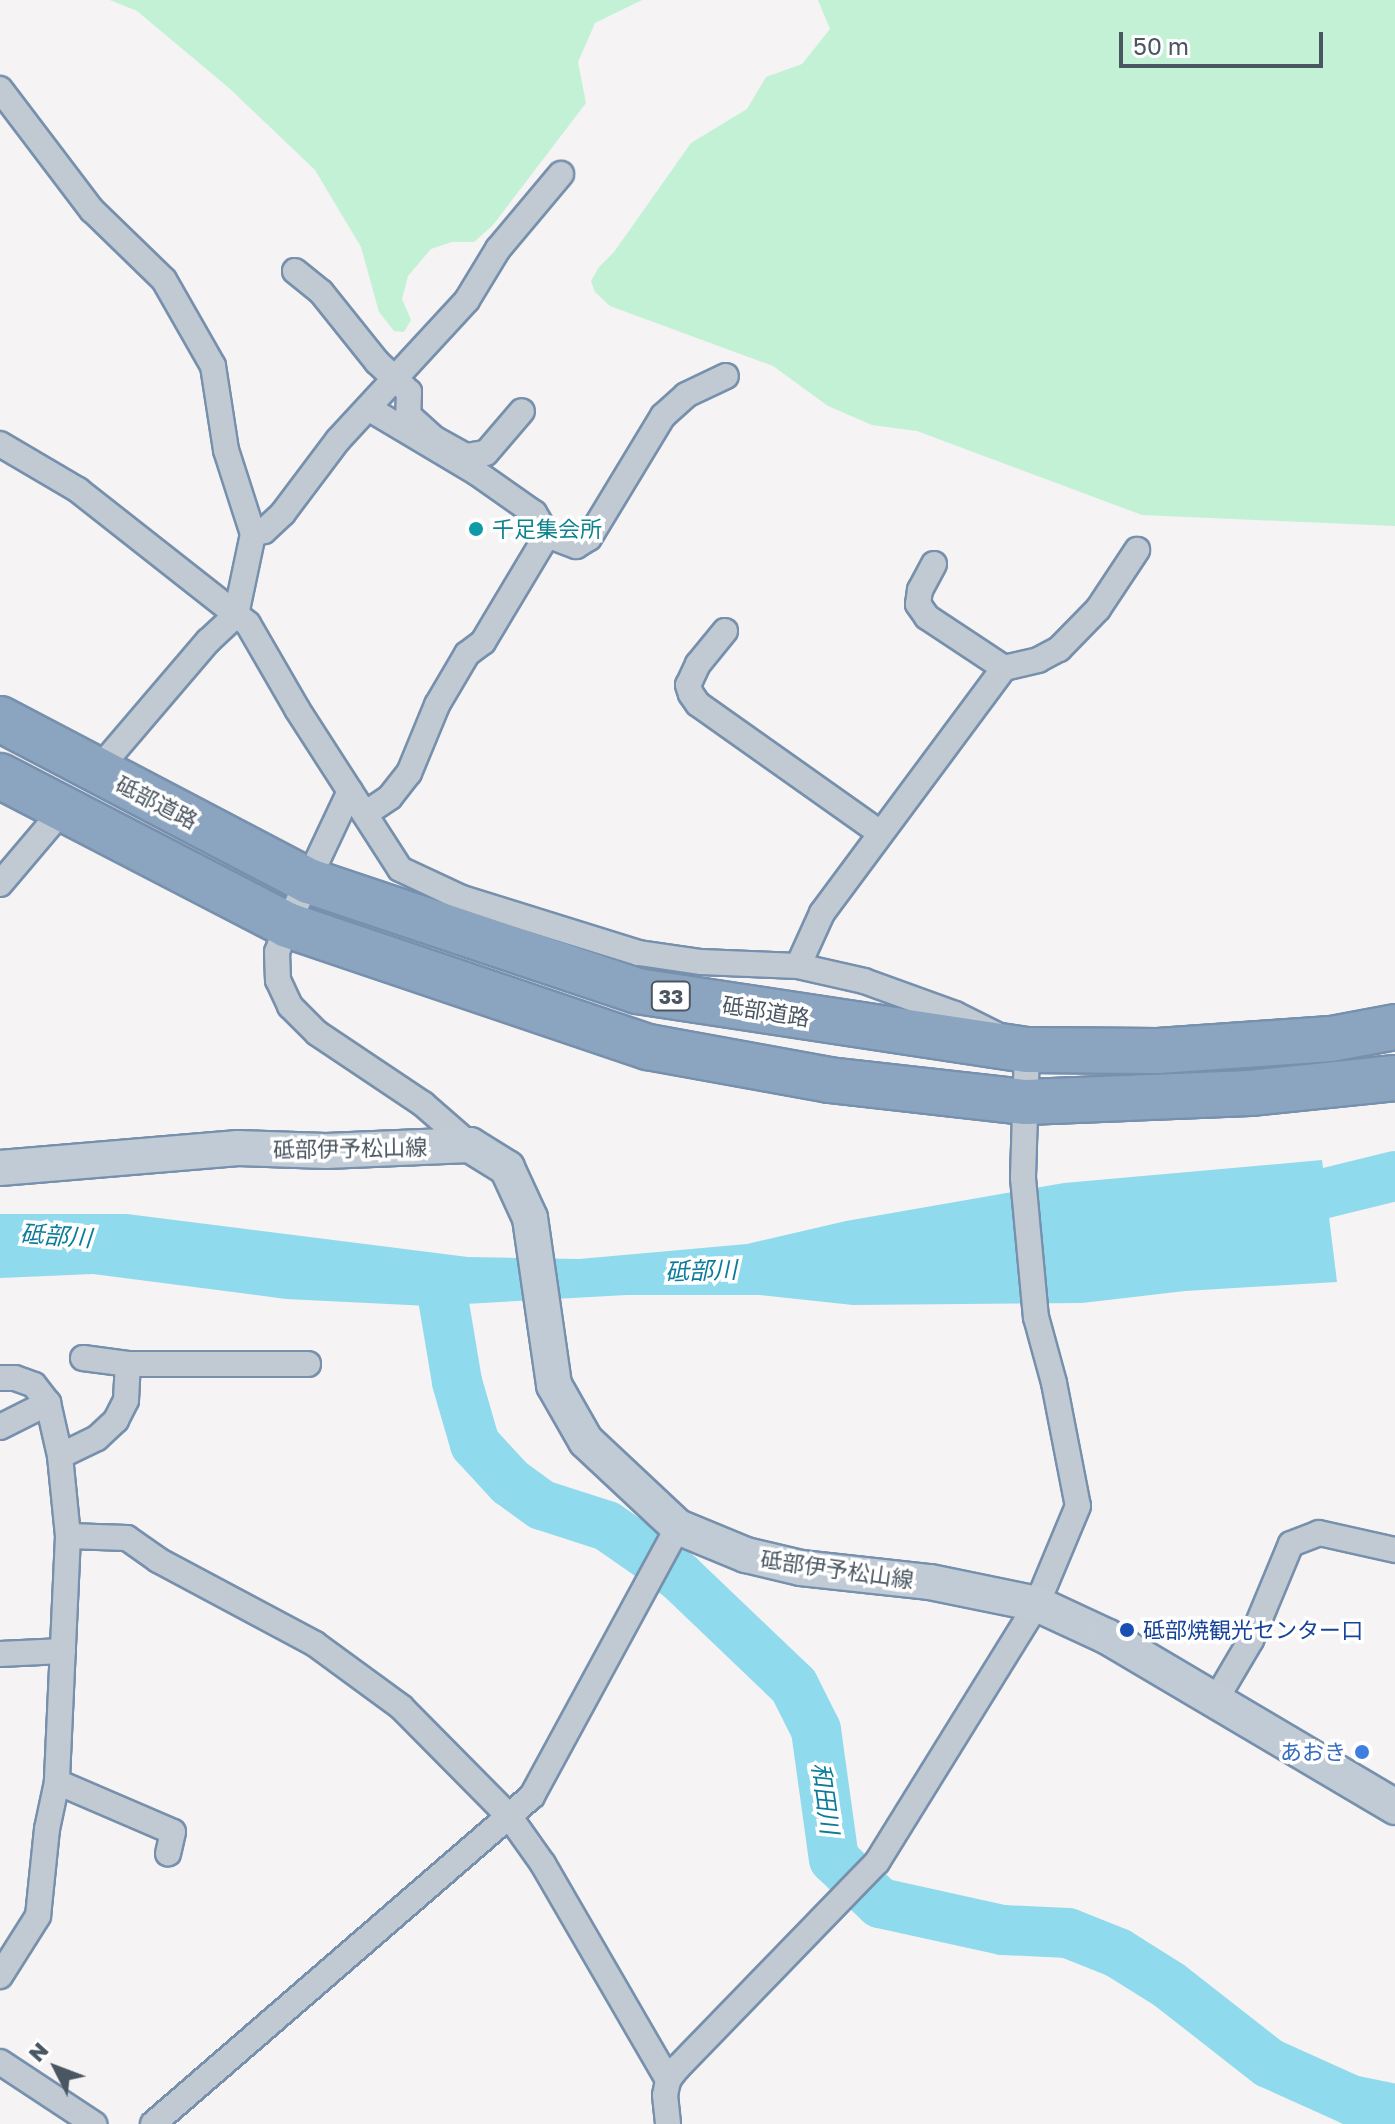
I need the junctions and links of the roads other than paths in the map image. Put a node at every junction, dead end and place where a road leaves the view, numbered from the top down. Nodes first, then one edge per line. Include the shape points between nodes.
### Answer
1 (0, 89) edge
2 (561, 174) dead end
3 (295, 271) dead end
4 (726, 376) dead end
5 (395, 380) junction
6 (368, 408) junction
7 (522, 411) dead end
8 (0, 444) edge
9 (253, 534) junction
10 (547, 535) junction
11 (1137, 550) dead end
12 (934, 564) dead end
13 (236, 615) junction
14 (725, 631) dead end
15 (1004, 668) junction
16 (0, 719) edge
17 (97, 771) junction
18 (0, 776) edge
19 (350, 791) junction
20 (62, 811) junction
21 (365, 814) junction
22 (879, 832) junction
23 (309, 881) junction
24 (0, 884) edge
25 (287, 925) junction
26 (798, 966) junction
27 (1395, 1027) edge
28 (1027, 1050) junction
29 (1395, 1078) edge
30 (1026, 1102) junction
31 (470, 1145) junction
32 (0, 1168) edge
33 (83, 1358) dead end
34 (128, 1364) junction
35 (308, 1364) dead end
36 (0, 1378) edge
37 (48, 1403) junction
38 (0, 1427) edge
39 (60, 1456) junction
40 (675, 1534) junction
41 (68, 1536) junction
42 (1395, 1550) edge
43 (1037, 1604) junction
44 (63, 1651) junction
45 (0, 1654) edge
46 (1215, 1701) junction
47 (57, 1782) junction
48 (1395, 1807) edge
49 (509, 1816) junction
50 (168, 1853) dead end
51 (0, 1976) edge
52 (0, 2062) edge
53 (668, 2080) junction
54 (94, 2124) edge
55 (153, 2124) edge
56 (668, 2124) edge

1 - 9 street via 92,210 164,280 213,366 226,450
2 - 5 street via 498,249 467,300
3 - 5 street via 321,292
4 - 10 street via 686,395 663,416 589,538 576,546
5 - 6 street
5 - 7 street via 409,392 408,415 435,439 466,456 486,453
6 - 9 street via 283,513
6 - 10 street via 489,481 534,513
8 - 13 street via 78,490
9 - 13 street
10 - 21 street via 483,642 467,654 437,705 409,773 390,797
11 - 15 street via 1098,609 1059,649
12 - 15 street via 918,604 927,617
13 - 17 street via 197,652
13 - 19 street via 248,624
14 - 22 street via 688,685 698,704
15 - 22 street
16 - 17 highway, 砥部道路 / 33
17 - 23 highway, 砥部道路 / 33
18 - 20 highway
19 - 21 street
19 - 23 street
20 - 24 street
20 - 25 highway
21 - 26 street via 400,869 462,898 639,953
22 - 26 street via 822,913
23 - 25 street
23 - 28 highway, 砥部道路 / 33 via 637,991
25 - 30 highway via 648,1047 829,1080
25 - 31 street via 277,952 278,980 290,1006 317,1033 423,1104
26 - 28 street via 864,981 955,1014
27 - 28 highway, 砥部道路 / 33 via 1331,1039 1205,1048
28 - 30 street
29 - 30 highway via 1250,1093
30 - 43 street via 1023,1178 1036,1317 1078,1506
31 - 32 main road, 砥部伊予松山線 via 326,1151 238,1148
31 - 40 main road, 砥部伊予松山線 via 507,1168 530,1218 554,1385 586,1441
33 - 34 street
34 - 35 street
34 - 39 street via 126,1400 116,1420 97,1438
36 - 37 street via 34,1385
37 - 38 street
37 - 39 street
39 - 41 street
40 - 43 main road, 砥部伊予松山線 via 801,1568 930,1582
40 - 49 street via 532,1796
41 - 44 street
41 - 49 street via 127,1538 315,1644 401,1707
42 - 46 street via 1319,1533 1291,1544 1251,1640
43 - 46 main road, 砥部伊予松山線 via 1108,1637
43 - 53 street via 877,1862
44 - 45 street
44 - 47 street
46 - 48 main road, 砥部伊予松山線
47 - 50 street via 173,1832
47 - 51 street via 38,1916
49 - 53 street via 543,1864
49 - 55 street
52 - 54 street
53 - 56 street

